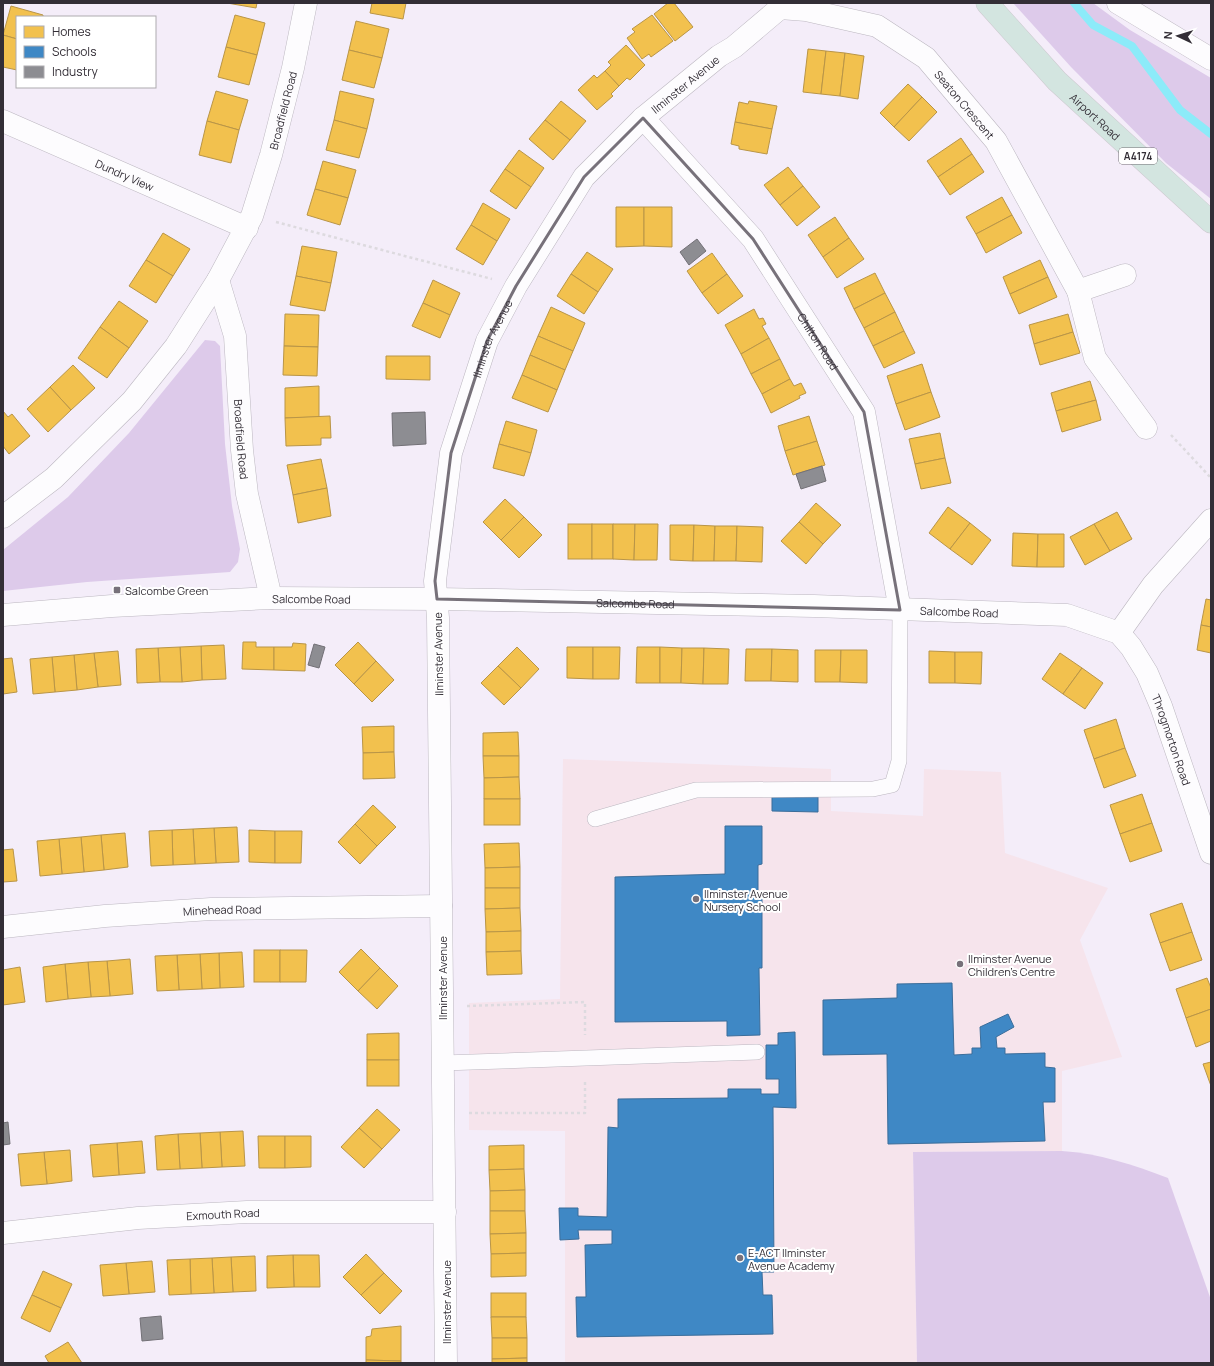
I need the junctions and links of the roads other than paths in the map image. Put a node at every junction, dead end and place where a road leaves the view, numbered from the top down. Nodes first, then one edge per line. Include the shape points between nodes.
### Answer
1 (306, 3) edge
2 (987, 3) edge
3 (781, 5) edge
4 (1127, 6) edge
5 (1211, 59) edge
6 (643, 118) junction
7 (3, 121) edge
8 (250, 222) junction
9 (1211, 222) edge
10 (1125, 275) dead end
11 (218, 280) junction
12 (1078, 291) junction
13 (1146, 428) road end
14 (3, 517) edge
15 (1211, 520) edge
16 (271, 598) junction
17 (437, 598) junction
18 (900, 610) junction
19 (3, 616) edge
20 (1119, 633) junction
21 (596, 819) dead end
22 (1211, 853) edge
23 (441, 906) junction
24 (3, 927) edge
25 (757, 1052) dead end
26 (443, 1063) junction
27 (445, 1212) junction
28 (3, 1233) edge
29 (446, 1363) edge

1 - 8 street, Broadfield Road via 277,133
2 - 9 highway, Airport Road / A4174 via 1057,81
3 - 6 street, Ilminster Avenue via 734,47 719,56
3 - 12 street, Seaton Crescent via 877,26 926,58 996,141
4 - 5 street
6 - 17 street, Ilminster Avenue via 584,177 516,286 487,341 451,453 435,581
6 - 18 street, Chilton Road via 753,239 864,412
7 - 8 street, Dundry View
8 - 11 street, Broadfield Road
10 - 12 street
11 - 14 street, Broadfield Road via 176,346 132,400 54,478
11 - 16 street, Broadfield Road via 235,336 246,487
12 - 13 street, Seaton Crescent via 1095,358
15 - 20 street via 1153,585
16 - 17 street, Salcombe Road
16 - 19 street, Salcombe Road via 112,606
17 - 18 street, Salcombe Road
17 - 23 street, Ilminster Avenue
18 - 20 street, Salcombe Road via 1067,615
18 - 21 lane via 899,761 892,785 873,789 696,790
20 - 22 street, Throgmorton Road via 1147,673 1161,706
23 - 24 street, Minehead Road via 211,909 105,916
23 - 26 street, Ilminster Avenue
25 - 26 lane
26 - 27 street, Ilminster Avenue
27 - 28 street, Exmouth Road via 247,1212 138,1218
27 - 29 street, Ilminster Avenue

